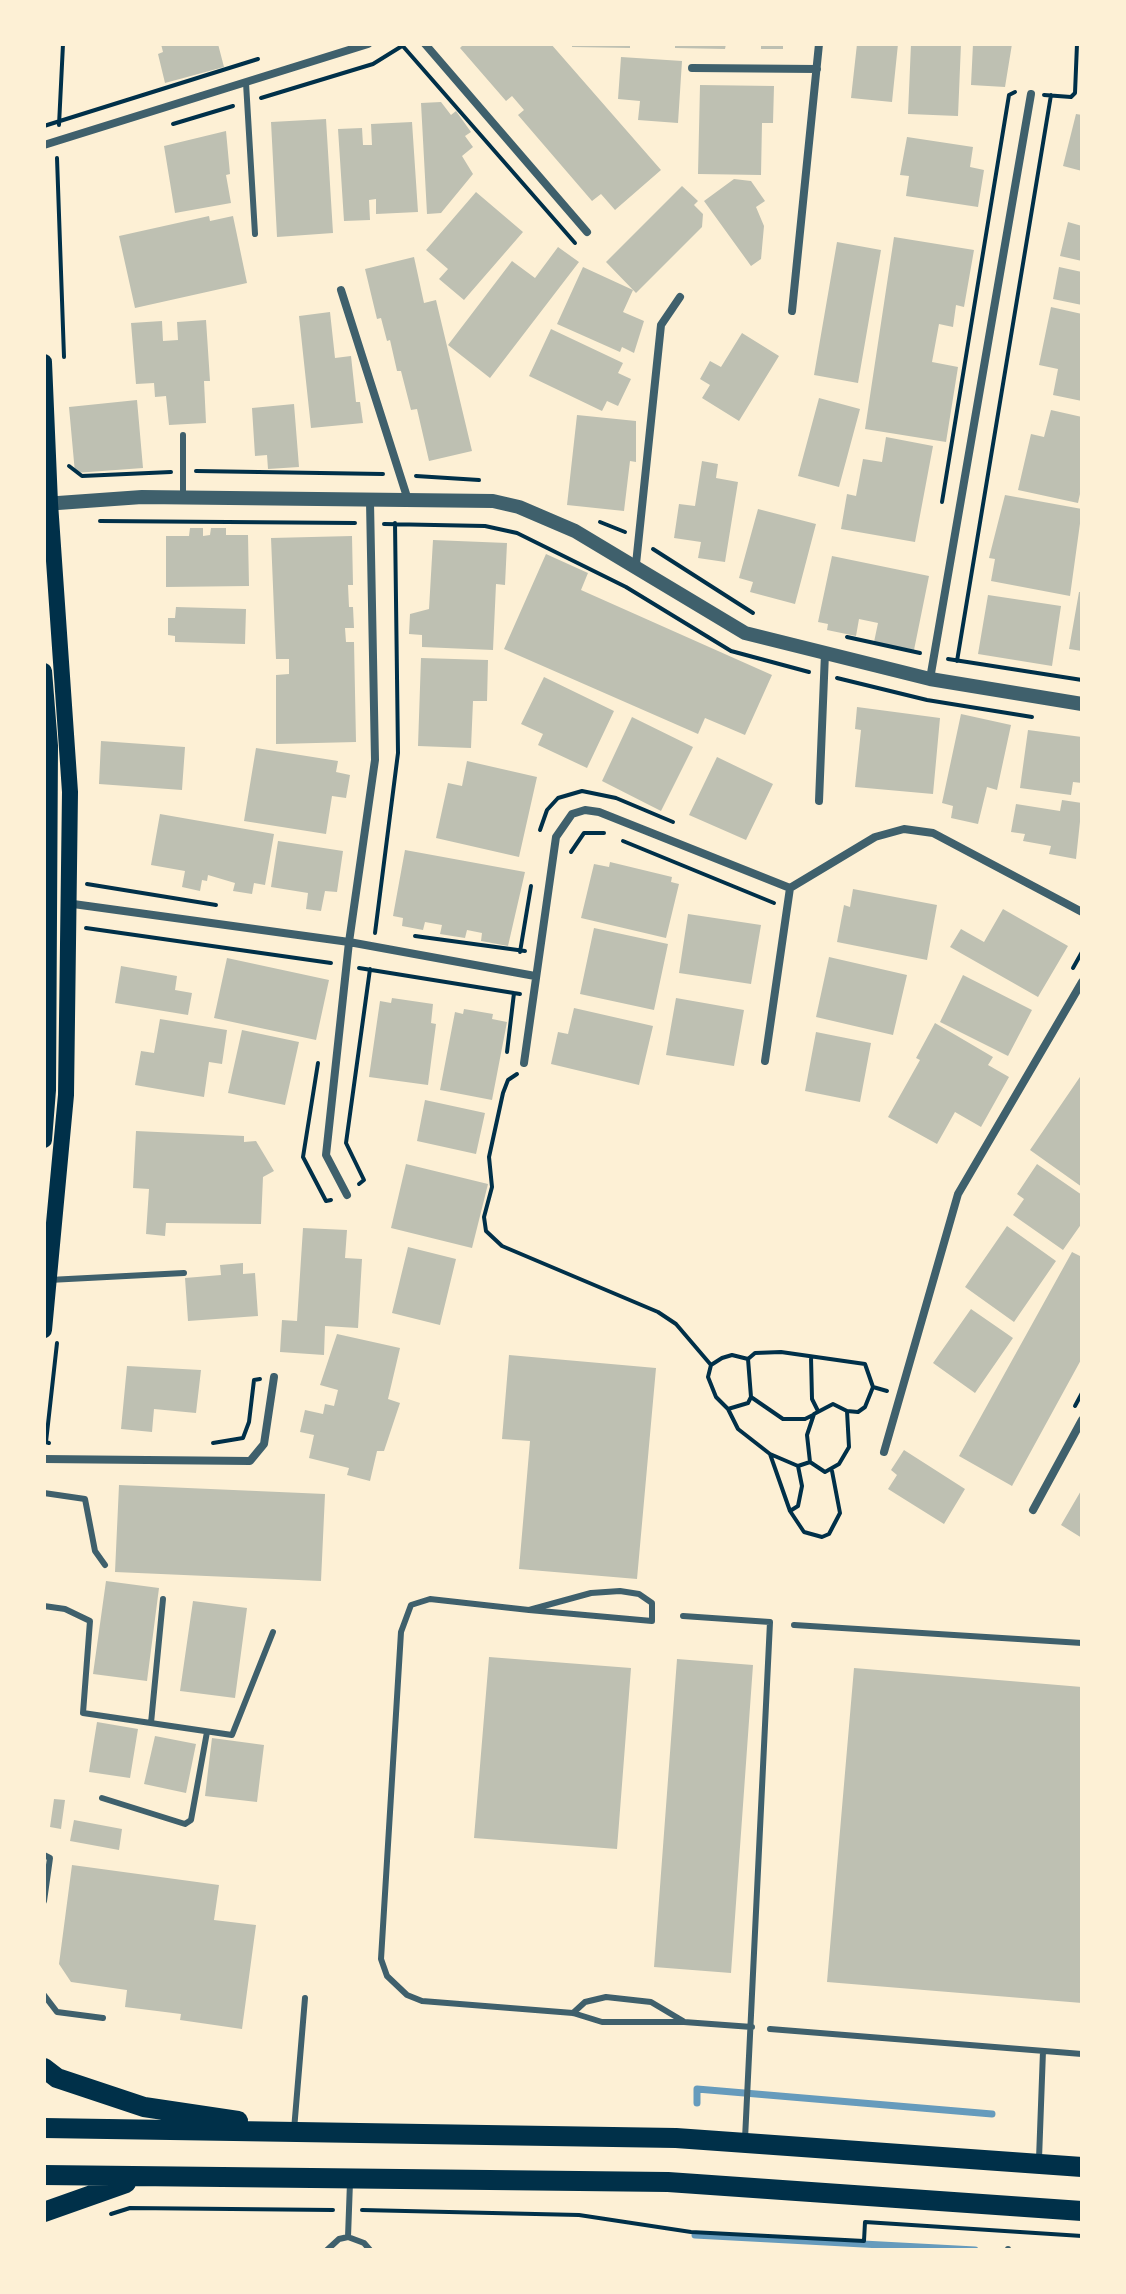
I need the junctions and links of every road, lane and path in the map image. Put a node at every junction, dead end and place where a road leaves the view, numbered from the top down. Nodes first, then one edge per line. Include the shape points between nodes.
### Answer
1 (63, 44) edge
2 (368, 44) edge
3 (403, 44) edge
4 (425, 44) edge
5 (819, 44) edge
6 (1077, 44) edge
7 (268, 56) dead end
8 (692, 68) dead end
9 (817, 69) junction
10 (246, 83) junction
11 (1031, 94) junction
12 (1051, 95) junction
13 (247, 102) junction
14 (59, 121) junction
15 (44, 126) edge
16 (160, 128) dead end
17 (58, 140) junction
18 (44, 145) edge
19 (57, 158) junction
20 (44, 162) edge
21 (587, 232) dead end
22 (255, 234) dead end
23 (341, 290) dead end
24 (680, 297) dead end
25 (792, 311) dead end
26 (44, 362) edge
27 (64, 364) dead end
28 (183, 435) dead end
29 (67, 459) dead end
30 (82, 476) dead end
31 (183, 497) junction
32 (408, 500) junction
33 (370, 502) junction
34 (47, 503) edge
35 (940, 513) dead end
36 (99, 521) dead end
37 (370, 524) junction
38 (636, 564) junction
39 (917, 652) dead end
40 (825, 653) junction
41 (44, 671) edge
42 (824, 675) junction
43 (912, 675) junction
44 (930, 679) junction
45 (953, 683) junction
46 (1082, 704) edge
47 (1036, 718) dead end
48 (47, 746) edge
49 (68, 750) junction
50 (819, 801) dead end
51 (675, 823) dead end
52 (539, 833) dead end
53 (570, 854) dead end
54 (532, 877) dead end
55 (776, 882) junction
56 (790, 888) junction
57 (49, 901) junction
58 (67, 903) junction
59 (775, 903) junction
60 (788, 908) junction
61 (1082, 912) edge
62 (772, 918) dead end
63 (86, 928) dead end
64 (349, 942) junction
65 (346, 966) junction
66 (517, 973) junction
67 (535, 976) junction
68 (1082, 982) edge
69 (514, 993) junction
70 (533, 995) junction
71 (765, 1061) dead end
72 (524, 1063) junction
73 (46, 1090) edge
74 (44, 1140) edge
75 (347, 1195) dead end
76 (184, 1273) dead end
77 (49, 1280) junction
78 (44, 1330) edge
79 (811, 1357) junction
80 (748, 1359) junction
81 (711, 1365) junction
82 (274, 1377) joint
83 (873, 1387) junction
84 (901, 1394) junction
85 (751, 1397) junction
86 (728, 1409) junction
87 (847, 1411) junction
88 (816, 1412) junction
89 (1082, 1420) edge
90 (46, 1442) edge
91 (61, 1443) dead end
92 (203, 1444) dead end
93 (884, 1452) dead end
94 (770, 1454) junction
95 (44, 1459) edge
96 (810, 1462) junction
97 (798, 1466) junction
98 (832, 1471) junction
99 (44, 1493) edge
100 (1033, 1510) dead end
101 (790, 1511) junction
102 (105, 1565) dead end
103 (163, 1599) dead end
104 (44, 1606) edge
105 (529, 1610) junction
106 (683, 1616) dead end
107 (794, 1625) dead end
108 (273, 1632) dead end
109 (1082, 1643) edge
110 (151, 1723) junction
111 (207, 1732) junction
112 (102, 1798) dead end
113 (44, 1855) edge
114 (44, 1901) edge
115 (44, 1995) edge
116 (305, 1998) dead end
117 (573, 2013) junction
118 (103, 2018) dead end
119 (684, 2022) junction
120 (752, 2027) junction
121 (770, 2029) dead end
122 (1043, 2051) junction
123 (1082, 2054) edge
124 (44, 2068) edge
125 (44, 2128) edge
126 (294, 2130) junction
127 (317, 2133) junction
128 (745, 2143) junction
129 (1039, 2163) junction
130 (1082, 2167) edge
131 (44, 2175) edge
132 (141, 2177) junction
133 (351, 2178) junction
134 (349, 2210) junction
135 (1082, 2211) edge
136 (44, 2212) edge
137 (102, 2216) dead end
138 (1082, 2236) edge
139 (348, 2237) junction
140 (327, 2250) edge
141 (370, 2250) edge

1 - 14 path
2 - 10 street
3 - 13 path via 373,64
4 - 21 street
5 - 9 street
6 - 12 path via 1075,93
7 - 14 path
8 - 9 street
9 - 25 street
10 - 13 lane
10 - 17 street
11 - 12 path
11 - 35 path via 1009,95
11 - 44 street
12 - 45 path
13 - 16 path
13 - 22 lane
14 - 15 path
14 - 17 path
17 - 18 street
17 - 19 path
19 - 20 path
19 - 27 path
23 - 32 street
24 - 38 street via 661,325
26 - 34 main road
28 - 31 lane
29 - 30 path via 71,470
31 - 33 street
31 - 34 street
32 - 33 street
32 - 38 street via 493,501 519,507
33 - 37 street
34 - 49 main road
36 - 37 path
37 - 42 path via 485,526 517,533 626,587 731,651
37 - 64 street via 375,760
38 - 40 street via 745,633
39 - 43 path
40 - 42 street
40 - 43 street
41 - 48 main road
42 - 47 path via 927,700
42 - 50 street
43 - 44 street
44 - 45 street
45 - 46 street
48 - 49 street
48 - 57 main road
49 - 58 main road
51 - 52 path via 616,798 582,791 558,798
53 - 59 path via 584,833 603,833
54 - 66 path
55 - 56 street
55 - 59 path
55 - 67 street via 599,812 572,814 556,837
56 - 60 street
56 - 61 street via 889,831 922,830
57 - 58 street
57 - 73 main road
58 - 64 street
58 - 77 main road via 66,1095
59 - 60 path
59 - 62 path
60 - 71 street
63 - 65 path
64 - 65 street
64 - 66 street
65 - 69 path
65 - 75 street via 326,1155
66 - 67 street
66 - 69 path
67 - 70 street
68 - 84 street via 958,1194
69 - 70 path
69 - 72 path via 506,1059
70 - 72 street
72 - 81 path via 503,1093 488,1162 492,1187 486,1231 502,1246 658,1312 676,1324
73 - 74 main road
76 - 77 lane
77 - 78 main road
79 - 80 path via 755,1353
79 - 83 path via 865,1364
79 - 88 path
80 - 81 path via 732,1355
80 - 85 path
81 - 86 path via 708,1377
82 - 92 path via 254,1380 243,1438
82 - 95 street via 264,1444 250,1461
83 - 84 path
83 - 87 path via 865,1407
84 - 93 street
85 - 86 path
85 - 88 path via 783,1419 805,1419
86 - 94 path via 738,1429
87 - 88 path via 833,1404
87 - 98 path via 849,1447
88 - 96 path via 807,1435
89 - 100 street
90 - 91 path
94 - 97 path
94 - 101 path
96 - 97 path
96 - 98 path via 819,1471
97 - 101 path via 802,1486 798,1506
98 - 101 path via 840,1513 829,1534 804,1532
99 - 102 lane via 85,1499 95,1551
103 - 110 lane
104 - 110 lane via 90,1621 83,1713
105 - 105 lane via 620,1591 652,1603 652,1621
105 - 117 lane via 430,1599 411,1605 404,1615 381,1959 394,1986 422,2001
106 - 120 lane via 770,1622
107 - 109 lane
108 - 111 lane via 232,1735
110 - 111 lane
111 - 112 lane via 191,1820 185,1824
113 - 114 lane via 50,1858
115 - 118 lane via 57,2012
116 - 126 lane
117 - 119 lane via 602,2022
117 - 119 lane via 585,2002 606,1997 651,2002
119 - 120 lane
120 - 128 lane
121 - 122 lane
122 - 123 lane
122 - 129 lane
124 - 126 main road via 57,2078 144,2107
125 - 127 main road
126 - 127 main road
127 - 128 main road
128 - 129 main road
129 - 130 main road
131 - 132 main road
132 - 133 main road
132 - 136 main road
133 - 134 lane
133 - 135 main road via 668,2182
134 - 137 path via 130,2208
134 - 138 path via 579,2215 691,2232 864,2241 865,2222
134 - 139 lane
139 - 140 lane
139 - 141 lane

